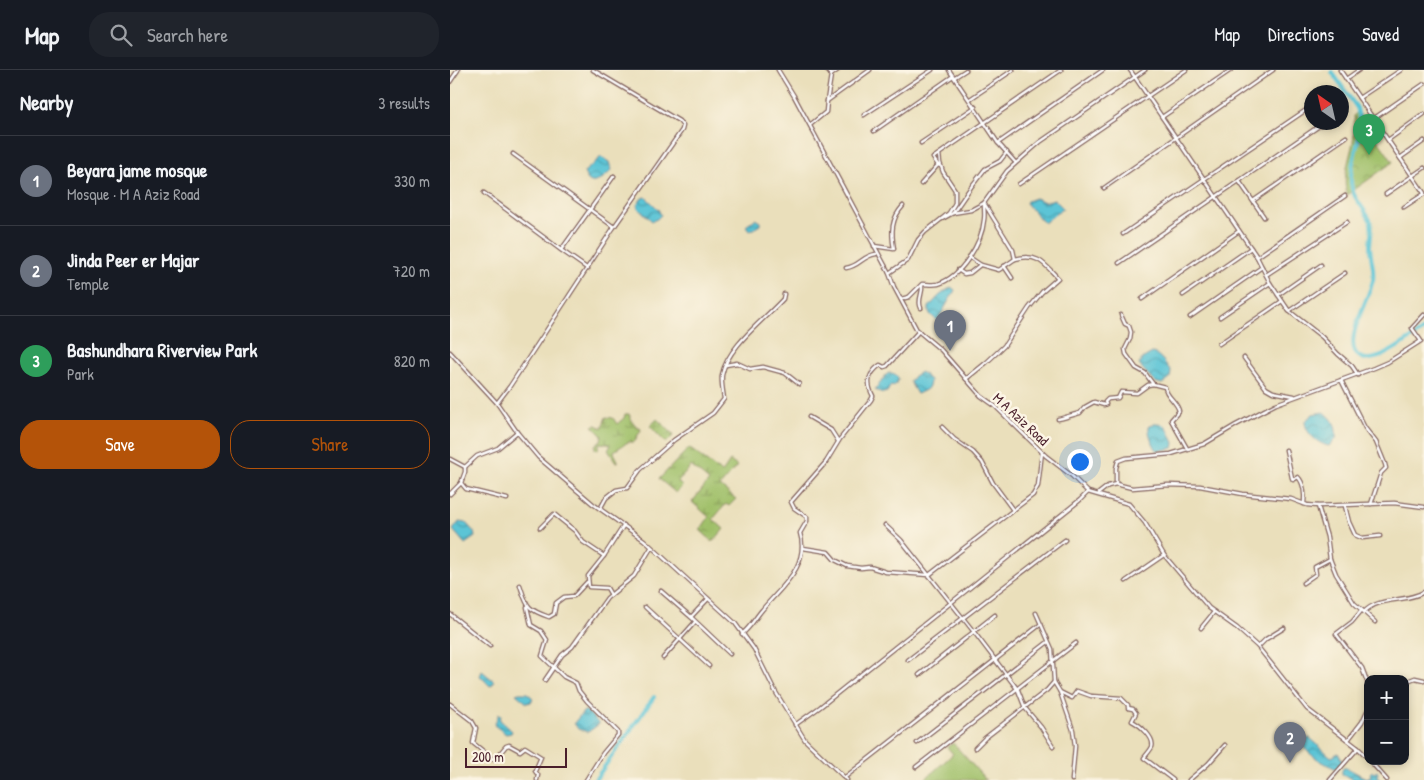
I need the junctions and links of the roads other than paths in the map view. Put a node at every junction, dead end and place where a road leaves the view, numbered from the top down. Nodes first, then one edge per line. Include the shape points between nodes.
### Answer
1 (458, 70) edge
2 (594, 70) edge
3 (778, 70) edge
4 (827, 70) edge
5 (838, 70) edge
6 (870, 70) edge
7 (932, 70) edge
8 (949, 70) edge
9 (966, 70) edge
10 (1013, 70) edge
11 (1061, 70) edge
12 (1104, 70) edge
13 (1130, 70) edge
14 (1144, 70) edge
15 (1186, 70) edge
16 (1231, 70) edge
17 (1273, 70) edge
18 (1340, 70) edge
19 (1359, 70) edge
20 (1401, 70) edge
21 (831, 75) junction
22 (954, 77) junction
23 (1135, 77) junction
24 (1346, 79) junction
25 (450, 82) edge
26 (1424, 84) edge
27 (1148, 97) junction
28 (1359, 98) junction
29 (970, 99) junction
30 (827, 101) junction
31 (974, 107) junction
32 (1304, 111) edge
33 (1424, 114) edge
34 (864, 115) dead end
35 (1162, 117) junction
36 (1373, 118) junction
37 (984, 122) junction
38 (810, 125) junction
39 (1313, 130) edge
40 (874, 131) dead end
41 (1176, 137) junction
42 (1346, 137) dead end
43 (1388, 140) junction
44 (1424, 141) edge
45 (922, 143) dead end
46 (998, 143) junction
47 (1007, 152) junction
48 (939, 153) junction
49 (513, 154) dead end
50 (1400, 158) junction
51 (1016, 162) junction
52 (939, 166) junction
53 (1424, 168) edge
54 (614, 176) dead end
55 (1412, 176) junction
56 (1204, 179) junction
57 (1239, 181) junction
58 (921, 184) dead end
59 (1018, 184) dead end
60 (1104, 188) dead end
61 (484, 193) dead end
62 (1424, 193) edge
63 (1386, 194) dead end
64 (1216, 196) junction
65 (1345, 196) dead end
66 (1253, 201) junction
67 (984, 203) junction
68 (903, 206) dead end
69 (1404, 206) dead end
70 (590, 208) junction
71 (953, 214) junction
72 (1264, 217) dead end
73 (942, 218) junction
74 (1347, 222) dead end
75 (614, 227) junction
76 (1239, 230) junction
77 (1123, 234) dead end
78 (874, 246) junction
79 (1251, 248) junction
80 (561, 250) junction
81 (876, 254) dead end
82 (1257, 256) junction
83 (969, 257) junction
84 (1015, 259) junction
85 (1119, 263) dead end
86 (981, 265) junction
87 (1321, 265) dead end
88 (1004, 266) junction
89 (1262, 267) junction
90 (846, 268) dead end
91 (588, 269) junction
92 (958, 270) junction
93 (889, 273) junction
94 (1345, 273) dead end
95 (1266, 275) junction
96 (1012, 278) dead end
97 (1270, 283) junction
98 (922, 284) junction
99 (784, 294) dead end
100 (1183, 295) dead end
101 (1278, 295) junction
102 (901, 299) junction
103 (1142, 299) dead end
104 (1282, 300) junction
105 (921, 308) dead end
106 (1289, 311) junction
107 (1121, 315) dead end
108 (1424, 315) edge
109 (1190, 317) dead end
110 (1220, 317) dead end
111 (918, 331) junction
112 (1220, 344) dead end
113 (450, 352) edge
114 (1244, 358) dead end
115 (726, 365) junction
116 (1358, 375) junction
117 (966, 379) junction
118 (1341, 380) junction
119 (799, 384) dead end
120 (1153, 384) junction
121 (1294, 396) junction
122 (497, 402) junction
123 (809, 417) dead end
124 (1058, 418) dead end
125 (942, 427) dead end
126 (517, 432) junction
127 (838, 442) junction
128 (1188, 450) junction
129 (1286, 450) dead end
130 (1042, 452) junction
131 (450, 459) edge
132 (465, 468) junction
133 (461, 483) junction
134 (1116, 484) junction
135 (1088, 492) junction
136 (450, 494) edge
137 (1099, 494) junction
138 (507, 499) dead end
139 (1304, 504) junction
140 (1372, 504) junction
141 (1318, 506) junction
142 (1345, 506) junction
143 (1424, 507) edge
144 (600, 509) junction
145 (1013, 510) junction
146 (624, 525) junction
147 (885, 525) dead end
148 (540, 528) dead end
149 (1380, 536) dead end
150 (1065, 540) dead end
151 (651, 548) junction
152 (803, 548) junction
153 (1164, 555) junction
154 (604, 556) junction
155 (1330, 559) junction
156 (930, 575) junction
157 (1126, 581) dead end
158 (587, 582) junction
159 (1303, 583) dead end
160 (520, 585) dead end
161 (662, 591) dead end
162 (1424, 592) edge
163 (611, 595) junction
164 (708, 599) junction
165 (951, 604) junction
166 (527, 606) junction
167 (645, 607) dead end
168 (1363, 611) junction
169 (1214, 612) junction
170 (450, 614) edge
171 (1036, 614) dead end
172 (995, 615) dead end
173 (691, 618) junction
174 (963, 618) junction
175 (695, 622) junction
176 (1375, 622) dead end
177 (1041, 624) junction
178 (1201, 628) dead end
179 (1284, 628) dead end
180 (974, 632) junction
181 (742, 634) junction
182 (680, 639) junction
183 (1048, 642) junction
184 (1076, 643) dead end
185 (490, 646) dead end
186 (1258, 648) junction
187 (730, 654) dead end
188 (663, 658) dead end
189 (908, 660) dead end
190 (995, 661) junction
191 (1053, 661) junction
192 (709, 666) dead end
193 (554, 667) junction
194 (919, 675) dead end
195 (1007, 675) junction
196 (1365, 675) edge
197 (545, 680) dead end
198 (1409, 680) edge
199 (1424, 680) edge
200 (1054, 682) junction
201 (1018, 690) junction
202 (1060, 692) junction
203 (450, 704) edge
204 (1025, 708) junction
205 (1364, 718) edge
206 (795, 725) junction
207 (1348, 740) junction
208 (917, 743) dead end
209 (1225, 745) dead end
210 (1053, 746) dead end
211 (976, 748) dead end
212 (1358, 748) junction
213 (1364, 754) edge
214 (1373, 765) edge
215 (916, 767) dead end
216 (845, 779) edge
217 (537, 780) edge
218 (586, 780) edge
219 (1072, 780) edge
220 (1173, 780) edge
221 (1189, 780) edge
222 (1330, 780) edge
223 (1386, 780) edge

1 - 25 street
2 - 75 street via 683,126
3 - 38 street, M A Aziz Road
4 - 21 street
5 - 21 street
6 - 30 street
7 - 34 street
8 - 22 street
9 - 22 street
10 - 29 street
11 - 37 street
12 - 46 street
13 - 23 street
14 - 23 street
15 - 27 street
16 - 35 street
17 - 41 street
18 - 24 street
19 - 24 street
20 - 28 street
21 - 30 street
22 - 29 street
22 - 40 street
23 - 27 street
23 - 51 street
24 - 28 street
26 - 36 street
27 - 35 street
27 - 59 street
28 - 36 street
29 - 31 street
30 - 38 street via 826,112
31 - 37 street
31 - 45 street
32 - 56 street
33 - 43 street
35 - 41 street
36 - 43 street
37 - 46 street
37 - 48 street
38 - 78 street, M A Aziz Road
39 - 57 street
41 - 56 street
41 - 60 street
42 - 66 street
43 - 50 street
44 - 50 street
46 - 47 street
47 - 51 street
47 - 71 street via 1000,161 985,169
48 - 52 street
48 - 52 street via 933,158
49 - 70 street
50 - 55 street
51 - 67 street
52 - 58 street
52 - 73 street via 955,190 955,202
53 - 55 street
54 - 70 street
55 - 62 street
55 - 63 street
56 - 64 street
56 - 77 street
57 - 64 street
57 - 66 street
61 - 80 street
62 - 69 street
64 - 76 street
64 - 85 street
65 - 82 street
66 - 72 street
67 - 71 street
67 - 83 street via 984,221
67 - 84 street via 1013,250
68 - 78 street via 891,230 894,249
70 - 75 street
70 - 80 street
71 - 73 street
73 - 93 street via 918,240 908,260
74 - 95 street
75 - 91 street
76 - 79 street
76 - 103 street
78 - 93 street, M A Aziz Road
79 - 82 street
79 - 100 street
80 - 91 street
81 - 90 street
82 - 89 street
83 - 86 street
83 - 92 street
84 - 88 street
84 - 117 street via 1025,256 1038,258 1058,278 1029,308 1004,346
86 - 88 street via 999,270
86 - 92 street via 964,274
87 - 101 street
88 - 96 street
89 - 95 street
89 - 109 street
91 - 122 street
92 - 98 street via 937,284
93 - 102 street, M A Aziz Road
94 - 106 street
95 - 97 street
97 - 101 street
97 - 110 street
98 - 102 street via 909,297
98 - 105 street
99 - 115 street via 768,316 740,343
101 - 104 street
102 - 111 street, M A Aziz Road
104 - 106 street
104 - 112 street
106 - 116 street via 1322,337
107 - 120 street via 1131,332 1126,354
108 - 116 street via 1412,328 1421,342
111 - 117 street, M A Aziz Road via 941,350
111 - 127 street via 887,366 880,365 868,378 873,396
113 - 122 street
114 - 121 street via 1266,388
115 - 119 street via 737,363 750,369 763,367 785,374
115 - 144 street via 722,376 724,399 713,413 674,440 640,470 628,488 616,490 606,498
116 - 118 street
117 - 130 street, M A Aziz Road via 980,396 995,406
118 - 121 street
118 - 140 street via 1385,464
120 - 124 street via 1137,393 1121,392 1118,398 1108,399 1104,406 1092,402 1080,413
120 - 128 street via 1165,387 1179,407 1171,420
121 - 128 street
122 - 126 street
123 - 127 street via 831,430
125 - 145 street via 982,462
126 - 132 street via 498,448 477,456
126 - 144 street via 538,457
127 - 152 street via 826,462 791,502 807,517 800,533
128 - 134 street via 1118,461
129 - 139 street via 1293,480 1298,477 1301,480
130 - 135 street, M A Aziz Road
130 - 145 street via 1038,486 1033,495
131 - 132 street
132 - 133 street
133 - 136 street
133 - 138 street via 466,489
134 - 137 street
134 - 139 street via 1132,488 1200,486 1291,499
135 - 137 street
135 - 165 street
137 - 153 street via 1129,504
139 - 141 street
140 - 142 street
140 - 143 street
141 - 142 street
141 - 155 street
142 - 149 street via 1355,535 1362,538
144 - 146 street
145 - 156 street
146 - 151 street
146 - 154 street
147 - 156 street
148 - 154 street via 554,514 583,542
150 - 174 street
151 - 163 street via 634,576
151 - 164 street
152 - 156 street via 828,552 847,566
152 - 181 street via 795,572
153 - 157 street
153 - 169 street
154 - 158 street
155 - 159 street via 1314,567 1316,574
155 - 168 street via 1345,590
156 - 165 street
158 - 163 street via 589,587 607,588
158 - 166 street via 574,596 564,597 556,603 554,614 548,617
160 - 166 street
161 - 173 street
162 - 168 street via 1378,603
163 - 193 street
164 - 173 street
164 - 181 street
165 - 174 street
165 - 206 street
166 - 193 street via 531,625 547,640 542,656
167 - 182 street
168 - 176 street
168 - 196 street via 1336,634
169 - 178 street
169 - 186 street
170 - 185 street
171 - 177 street
172 - 180 street
173 - 175 street
174 - 180 street
174 - 189 street
175 - 182 street
175 - 187 street
177 - 183 street
177 - 190 street
179 - 186 street
180 - 190 street
180 - 194 street
181 - 206 street via 754,649
182 - 188 street
182 - 192 street
183 - 191 street
183 - 195 street
184 - 191 street
186 - 207 street via 1307,709
190 - 195 street
190 - 216 street
191 - 200 street
191 - 201 street
193 - 197 street
193 - 218 street via 576,683 587,702 618,732
195 - 201 street
195 - 208 street
198 - 199 street
200 - 202 street
200 - 204 street
201 - 204 street
201 - 215 street
202 - 219 street via 1074,740
202 - 220 street via 1072,698 1080,691 1091,696 1121,698 1128,708 1135,711 1132,721 1142,727 1152,743 1144,758
203 - 217 street via 472,721 476,728 473,743 493,759 509,745 520,751 525,747 542,757 535,771
204 - 210 street
204 - 211 street
205 - 207 street
206 - 216 street via 805,740
207 - 212 street
209 - 221 street
212 - 213 street
212 - 222 street
214 - 223 street

